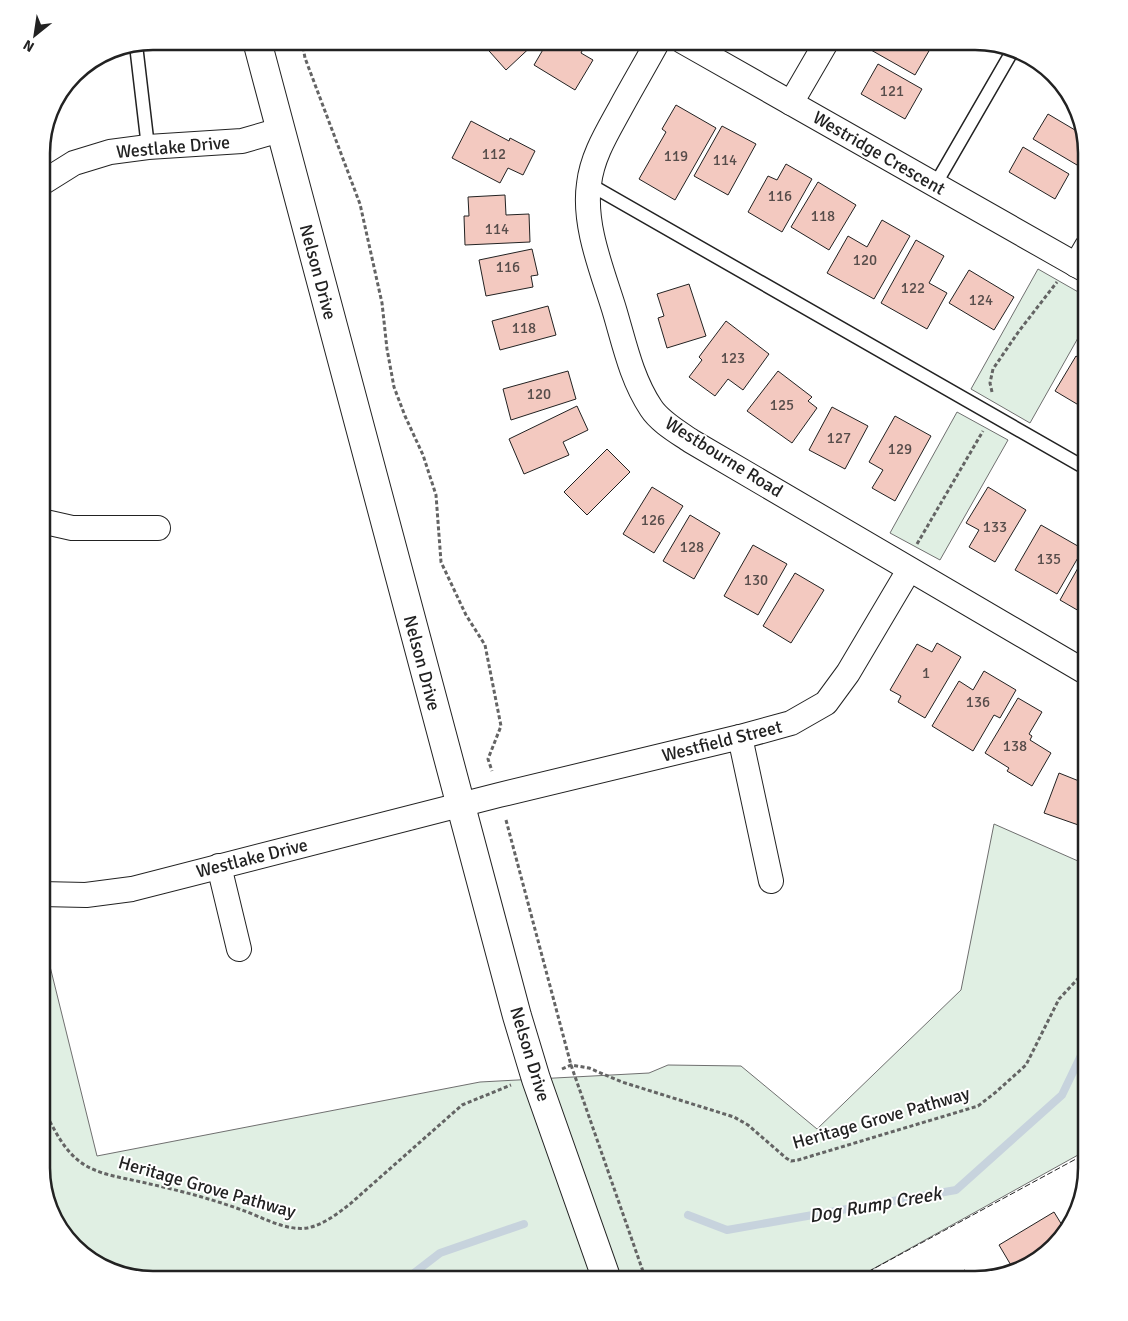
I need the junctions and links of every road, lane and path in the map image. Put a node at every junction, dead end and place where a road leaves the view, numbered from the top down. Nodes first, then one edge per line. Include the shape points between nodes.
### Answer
1 (259, 50) edge
2 (304, 50) edge
3 (653, 50) edge
4 (698, 50) edge
5 (822, 50) edge
6 (137, 51) edge
7 (1010, 56) edge
8 (791, 103) junction
9 (280, 130) junction
10 (148, 147) junction
11 (50, 178) edge
12 (588, 184) junction
13 (935, 185) junction
14 (1078, 258) edge
15 (1078, 464) edge
16 (50, 523) edge
17 (158, 528) dead end
18 (909, 570) junction
19 (1078, 668) edge
20 (740, 737) junction
21 (488, 759) dead end
22 (460, 806) junction
23 (507, 826) dead end
24 (219, 866) junction
25 (771, 881) dead end
26 (50, 894) edge
27 (239, 949) dead end
28 (1078, 979) edge
29 (571, 1065) junction
30 (536, 1079) junction
31 (50, 1121) edge
32 (604, 1271) edge
33 (643, 1271) edge

1 - 9 street, Nelson Drive
2 - 21 path via 360,204 382,303 394,387 436,495 441,562 466,615 485,645 502,726
3 - 12 street, Westbourne Road via 604,137
4 - 8 street, Westridge Crescent
5 - 8 street
6 - 10 lane
7 - 13 lane
8 - 13 street, Westridge Crescent
9 - 10 street, Westlake Drive via 242,141
9 - 22 street, Nelson Drive
10 - 11 street, Westlake Drive via 110,152 74,163
12 - 15 lane
12 - 18 street, Westbourne Road via 593,241 631,368 652,410 691,441
13 - 14 street, Westridge Crescent
16 - 17 street via 72,528
18 - 19 street, Westbourne Road
18 - 20 street, Westfield Street via 848,673 826,703 791,723
20 - 22 street, Westfield Street
20 - 25 street
22 - 24 street, Westlake Drive
22 - 30 street, Nelson Drive
23 - 29 path
24 - 26 street, Westlake Drive via 132,889
24 - 27 street
28 - 29 path, Heritage Grove Pathway via 1059,999 1026,1065 978,1106 798,1160 786,1158 734,1117 622,1082 589,1068
29 - 30 path, Heritage Grove Pathway
29 - 33 path
30 - 31 path, Heritage Grove Pathway via 503,1087 462,1105 350,1204 332,1218 307,1228 289,1227 194,1194 92,1168 78,1160
30 - 32 street, Nelson Drive

